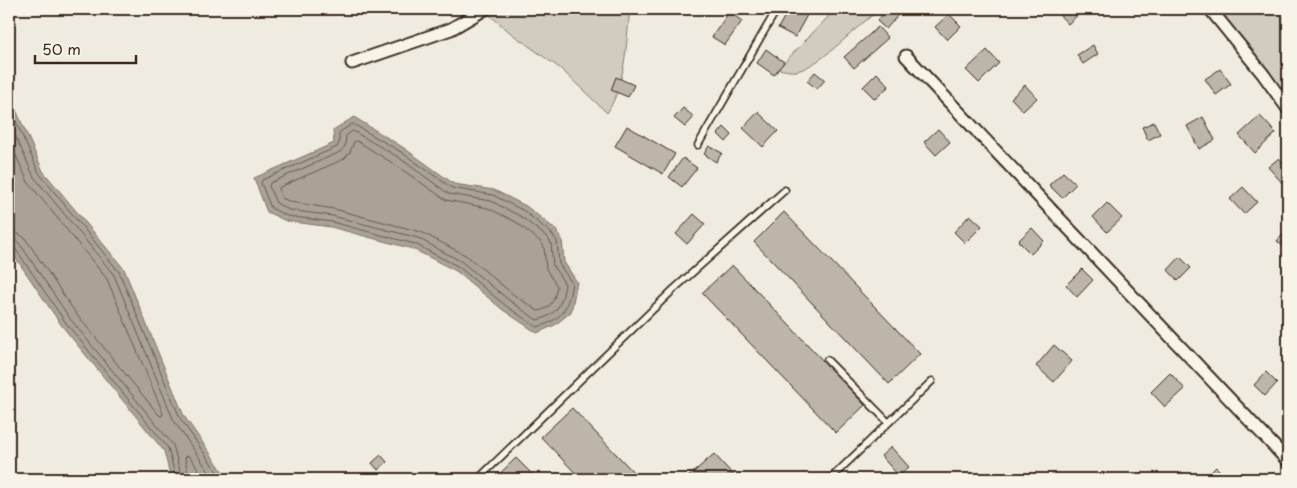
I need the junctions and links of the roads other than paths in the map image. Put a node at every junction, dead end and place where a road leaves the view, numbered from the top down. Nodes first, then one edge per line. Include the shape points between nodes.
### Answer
1 (486, 9) edge
2 (776, 9) edge
3 (1210, 9) edge
4 (906, 56) dead end
5 (352, 63) dead end
6 (1288, 109) edge
7 (698, 145) dead end
8 (785, 190) dead end
9 (827, 360) dead end
10 (932, 381) dead end
11 (888, 422) junction
12 (1288, 461) edge
13 (478, 479) edge
14 (830, 479) edge

1 - 5 street via 451,29
2 - 7 lane
3 - 6 street
4 - 12 street
8 - 13 lane via 674,289
9 - 11 lane
10 - 11 lane
11 - 14 lane

